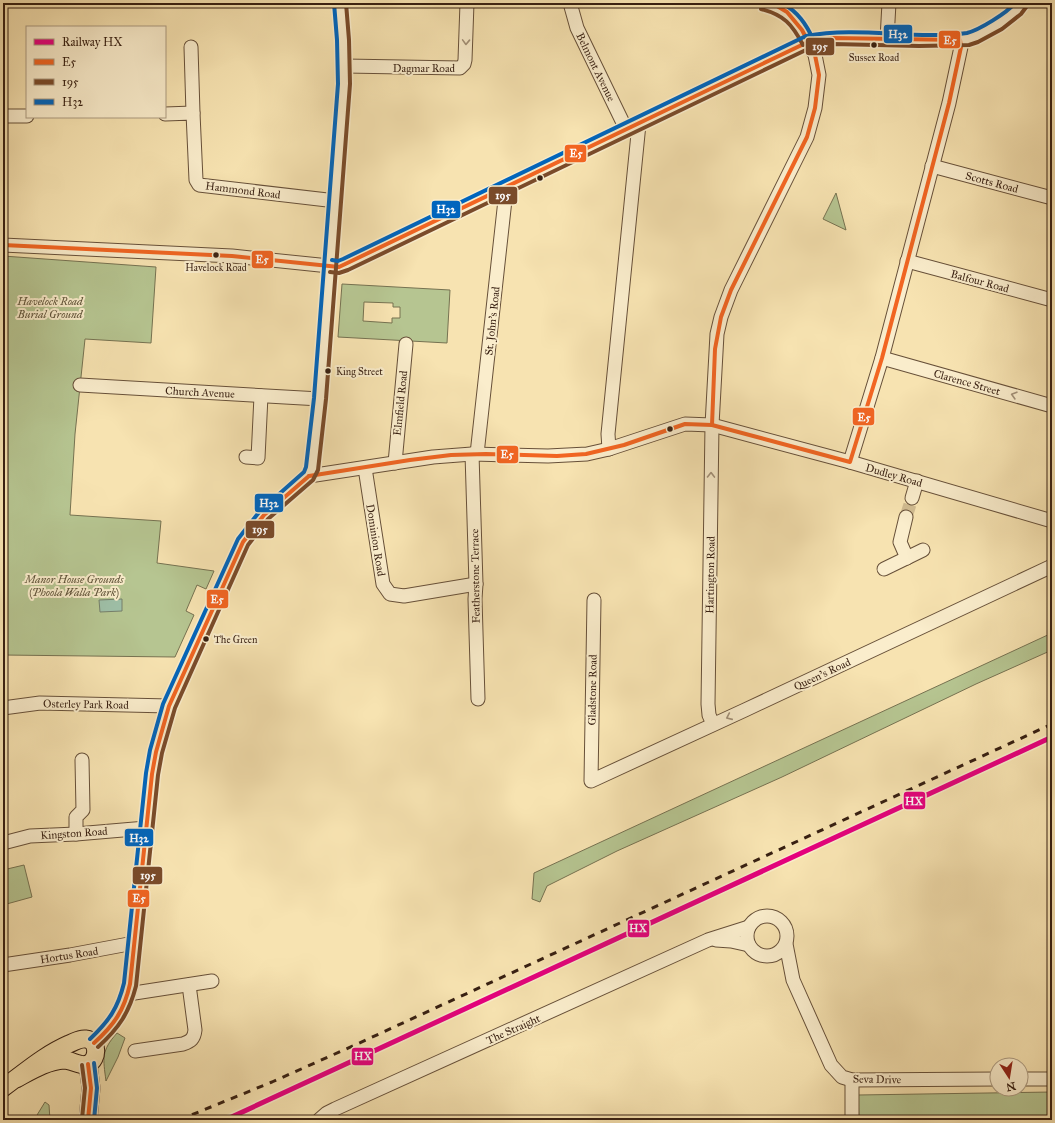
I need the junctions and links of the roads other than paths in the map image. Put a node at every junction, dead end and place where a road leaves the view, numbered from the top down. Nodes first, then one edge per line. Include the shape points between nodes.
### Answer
1 (340, 3) edge
2 (467, 3) edge
3 (570, 3) edge
4 (763, 3) edge
5 (889, 3) edge
6 (1022, 3) edge
7 (887, 39) junction
8 (960, 40) junction
9 (808, 42) junction
10 (191, 47) dead end
11 (345, 66) junction
12 (193, 113) junction
13 (166, 114) edge
14 (3, 116) edge
15 (26, 116) edge
16 (639, 124) junction
17 (626, 129) junction
18 (932, 166) junction
19 (503, 188) junction
20 (1052, 198) edge
21 (336, 201) junction
22 (3, 245) edge
23 (907, 261) junction
24 (331, 266) junction
25 (1052, 300) edge
26 (406, 344) dead end
27 (882, 358) junction
28 (80, 385) dead end
29 (261, 396) junction
30 (320, 399) junction
31 (1052, 406) edge
32 (712, 425) junction
33 (609, 449) junction
34 (475, 454) junction
35 (246, 457) dead end
36 (850, 462) junction
37 (395, 463) junction
38 (365, 468) junction
39 (309, 476) junction
40 (917, 481) junction
41 (912, 498) tunnel mouth
42 (906, 517) tunnel mouth
43 (1052, 521) edge
44 (923, 550) dead end
45 (907, 558) junction
46 (1052, 566) edge
47 (884, 569) dead end
48 (476, 584) junction
49 (594, 600) dead end
50 (478, 699) dead end
51 (169, 706) junction
52 (3, 708) edge
53 (713, 724) junction
54 (82, 760) dead end
55 (591, 781) joint
56 (146, 828) junction
57 (76, 834) junction
58 (3, 844) edge
59 (749, 927) junction
60 (708, 940) junction
61 (134, 943) junction
62 (786, 944) junction
63 (749, 945) junction
64 (770, 956) junction
65 (3, 965) edge
66 (793, 980) junction
67 (212, 981) dead end
68 (189, 985) junction
69 (128, 994) junction
70 (73, 1043) junction
71 (94, 1043) junction
72 (134, 1052) dead end
73 (81, 1063) junction
74 (1052, 1078) edge
75 (989, 1079) edge
76 (1029, 1079) edge
77 (852, 1080) junction
78 (9, 1083) edge
79 (88, 1120) edge
80 (320, 1120) edge
81 (852, 1120) edge

1 - 11 street
2 -> 11 street, Dagmar Road via 465,60 460,68
3 - 17 street, Belmont Avenue via 577,28
4 - 9 street, Hartington Road via 788,12
5 - 7 street
6 - 8 street via 998,24 975,37
7 - 8 street
7 - 9 street via 833,38
8 - 18 street via 961,47 949,103
9 - 16 street
9 - 32 street, Hartington Road via 815,55 819,75 816,108 807,137 731,290 721,317 715,349
10 - 12 street, Hammond Road
11 - 21 street
12 - 13 street
12 - 21 street, Hammond Road via 196,180 199,185
14 - 15 street
16 - 17 street
16 - 33 street via 608,434
17 - 19 street
18 - 20 street, Scotts Road
18 - 23 street
19 - 24 street via 345,265
19 - 34 street, St. John's Road via 505,200
21 - 24 street
22 - 24 street via 232,256
23 - 25 street, Balfour Road
23 - 27 street
24 - 30 street
26 - 37 street, Elmfield Road
31 -> 27 street, Clarence Street
27 - 36 street
28 - 29 street, Church Avenue
29 - 30 street, Church Avenue
29 - 35 street via 258,458
30 - 39 street via 314,460
32 - 33 street, Dudley Road via 685,424
32 - 36 street, Dudley Road
53 -> 32 street, Hartington Road via 708,704
33 - 34 street, Dudley Road via 587,454 548,456
34 - 37 street, Dudley Road
34 - 48 street, Featherstone Terrace
36 - 40 street, Dudley Road
37 - 38 street, Dudley Road
38 - 39 street, Dudley Road
38 - 48 street, Dominion Road via 383,584 390,594 404,596
39 - 51 street via 264,515 243,542
40 - 41 street
40 - 43 street, Dudley Road
42 - 45 street via 900,542
44 - 45 street
45 - 47 street
46 -> 53 street, Queen's Road
48 - 50 street, Featherstone Terrace
49 - 55 street, Gladstone Road
51 - 52 street, Osterley Park Road via 40,703
51 - 56 street via 156,752
53 - 55 street, Queen's Road
54 - 57 street via 83,810 76,817
56 - 57 street, Kingston Road
56 - 61 street
57 - 58 street, Kingston Road via 30,836
59 - 60 street, The Straight
59 - 62 street via 757,918 774,916 784,924 788,938
59 - 63 street
60 - 63 street, The Straight
60 - 80 street, The Straight via 335,1109
61 - 65 street, Hortus Road
61 - 69 street
62 - 64 street via 782,950
62 - 66 street, Seva Drive
63 - 64 street via 757,954
64 - 66 street, Seva Drive
66 - 77 street, Seva Drive via 831,1065 842,1076
67 - 68 street
68 - 69 street
68 - 72 street via 195,1030 190,1042
69 - 71 street via 119,1017
70 - 71 main road via 82,1038
70 - 73 main road via 70,1056
70 - 78 main road via 42,1058
71 - 73 main road via 96,1055 92,1060
73 - 78 main road via 65,1060 55,1062 37,1068
73 - 79 main road via 90,1075
74 - 76 street
75 - 77 street, Seva Drive
77 - 81 street

